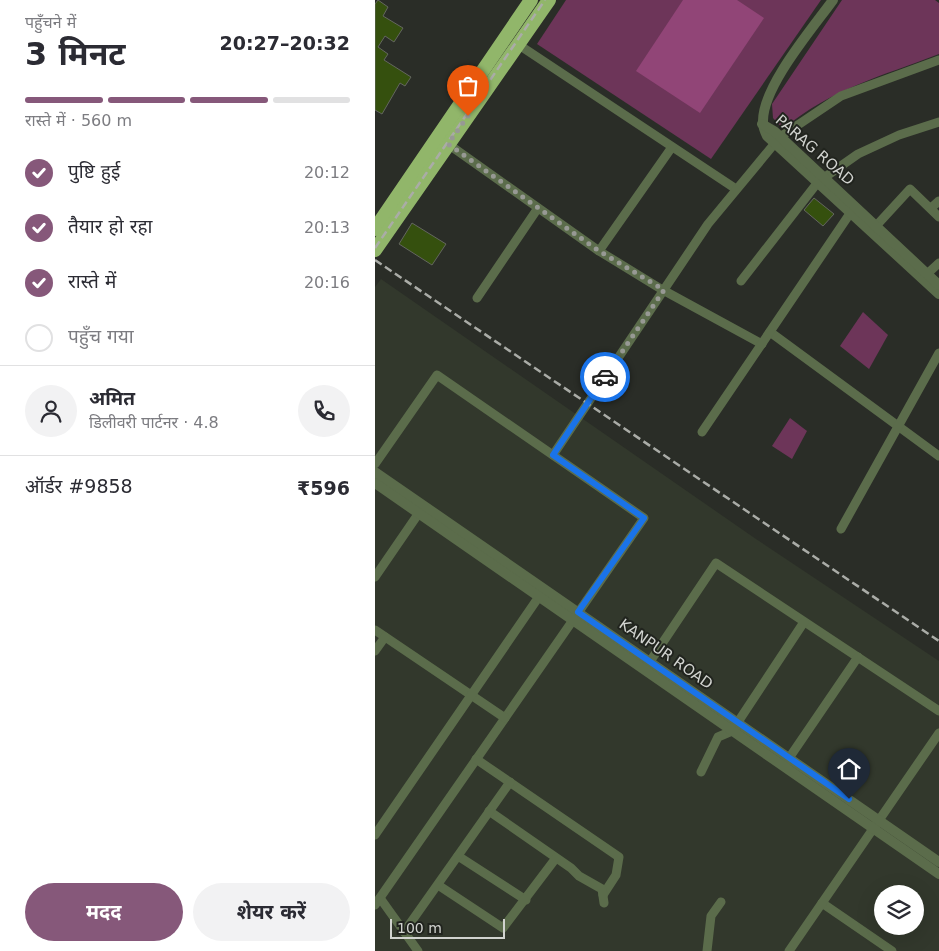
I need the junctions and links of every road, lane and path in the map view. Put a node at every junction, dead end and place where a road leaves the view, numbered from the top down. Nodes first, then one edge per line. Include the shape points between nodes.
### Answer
1 (531, 0) edge
2 (549, 0) edge
3 (833, 0) edge
4 (519, 45) junction
5 (939, 60) edge
6 (939, 122) edge
7 (778, 140) junction
8 (448, 144) junction
9 (672, 147) junction
10 (821, 180) junction
11 (736, 190) junction
12 (939, 201) edge
13 (538, 208) junction
14 (931, 208) junction
15 (853, 210) junction
16 (939, 217) edge
17 (875, 226) junction
18 (375, 229) edge
19 (375, 250) edge
20 (599, 251) junction
21 (939, 263) edge
22 (927, 274) junction
23 (741, 281) dead end
24 (939, 285) edge
25 (664, 290) junction
26 (939, 294) edge
27 (477, 298) dead end
28 (770, 332) junction
29 (762, 344) junction
30 (939, 353) edge
31 (899, 426) junction
32 (702, 432) dead end
33 (553, 455) junction
34 (939, 456) edge
35 (375, 464) edge
36 (375, 472) edge
37 (375, 483) edge
38 (421, 510) junction
39 (841, 529) dead end
40 (375, 577) edge
41 (538, 598) junction
42 (578, 612) junction
43 (572, 621) junction
44 (804, 622) junction
45 (375, 630) edge
46 (385, 637) junction
47 (375, 651) edge
48 (858, 657) junction
49 (647, 666) junction
50 (471, 695) junction
51 (939, 711) edge
52 (505, 718) junction
53 (735, 727) junction
54 (939, 733) edge
55 (476, 759) junction
56 (786, 762) junction
57 (701, 772) dead end
58 (510, 782) junction
59 (489, 811) junction
60 (876, 824) junction
61 (375, 835) edge
62 (458, 856) junction
63 (556, 858) junction
64 (939, 862) edge
65 (939, 874) edge
66 (438, 885) junction
67 (526, 900) junction
68 (377, 901) edge
69 (721, 902) dead end
70 (822, 902) junction
71 (404, 932) junction
72 (417, 951) edge
73 (707, 951) edge
74 (789, 951) edge
75 (892, 951) edge

1 - 18 highway
2 - 4 highway
3 - 7 street, PARAG ROAD via 771,88 762,124 767,136
4 - 8 highway
4 - 9 street
5 - 7 street via 841,96
6 - 10 street via 858,154
7 - 10 street, PARAG ROAD
7 - 11 street
8 - 13 street
8 - 19 highway
9 - 11 street
9 - 20 street
10 - 15 street, PARAG ROAD
10 - 23 street
11 - 25 street via 708,224
12 - 14 street
13 - 20 street
13 - 27 street
14 - 16 street
14 - 17 street via 910,189
15 - 17 street, PARAG ROAD
15 - 26 street, PARAG ROAD
15 - 28 street
17 - 22 street, PARAG ROAD
20 - 25 street
21 - 22 street
22 - 24 street, PARAG ROAD
25 - 29 street
25 - 33 street
28 - 29 street
28 - 31 street
29 - 32 street
30 - 31 street
31 - 34 street
31 - 39 street
33 - 35 street via 437,375
33 - 42 street via 644,518
36 - 38 street, KANPUR ROAD
37 - 38 street
38 - 40 street
38 - 41 street
38 - 42 street, KANPUR ROAD
41 - 43 street
41 - 50 street
42 - 43 street
42 - 49 street, KANPUR ROAD
43 - 49 street
43 - 52 street
44 - 48 street
44 - 49 street via 716,563
44 - 53 street
45 - 46 street
46 - 47 street
46 - 50 street
48 - 51 street
48 - 56 street
49 - 53 street, KANPUR ROAD
50 - 52 street
50 - 61 street
52 - 55 street
53 - 56 street, KANPUR ROAD
53 - 57 street via 719,737
54 - 60 street
55 - 58 street
55 - 68 street
56 - 60 street, KANPUR ROAD
58 - 59 street
58 - 63 street via 619,857 616,876 603,899 602,889
59 - 62 street
59 - 63 street
60 - 64 street, KANPUR ROAD
60 - 65 street
60 - 70 street
62 - 66 street
62 - 67 street
63 - 67 street
66 - 67 street via 503,928
66 - 71 street
68 - 71 street
69 - 73 street via 711,916
70 - 74 street
70 - 75 street
71 - 72 street

